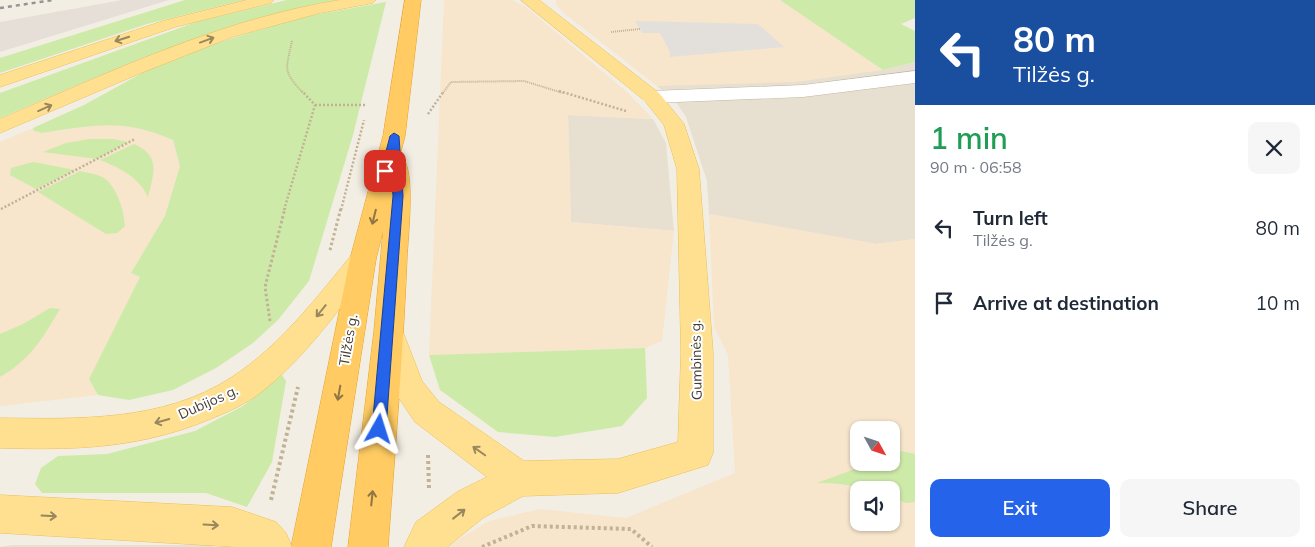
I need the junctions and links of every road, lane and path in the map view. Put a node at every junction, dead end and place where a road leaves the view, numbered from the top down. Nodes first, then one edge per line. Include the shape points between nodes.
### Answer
1 (266, 0) edge
2 (368, 0) edge
3 (414, 0) edge
4 (529, 0) edge
5 (551, 0) edge
6 (297, 13) junction
7 (556, 20) junction
8 (915, 77) edge
9 (0, 81) edge
10 (315, 105) junction
11 (641, 105) junction
12 (367, 106) dead end
13 (426, 118) dead end
14 (0, 127) edge
15 (360, 136) dead end
16 (394, 136) junction
17 (135, 139) dead end
18 (1, 209) edge
19 (328, 255) dead end
20 (363, 259) junction
21 (389, 331) junction
22 (287, 348) junction
23 (4, 440) edge
24 (519, 479) junction
25 (0, 514) edge
26 (267, 541) edge
27 (311, 547) edge
28 (368, 547) edge
29 (424, 547) edge
30 (482, 547) edge
31 (652, 547) edge

1 -> 9 main road via 160,27
2 - 6 main road
3 - 16 highway, Tilžės g.
4 - 7 main road, Gumbinės g.
5 - 7 main road
6 - 10 path via 288,78
14 -> 6 main road via 161,57 220,35
7 - 11 main road, Gumbinės g.
8 - 11 street via 803,91
10 - 12 path
10 - 22 path via 294,171 265,287 268,316 274,333
11 - 13 path via 524,81 451,82
11 - 24 main road, Gumbinės g. via 674,124 688,168 697,353 696,453 618,476
15 - 19 path
16 -> 20 highway, Tilžės g.
16 - 21 highway, Tilžės g. via 398,196
17 - 18 path
20 -> 22 main road, Dubijos g.
20 -> 27 highway, Tilžės g.
24 -> 21 main road via 426,412 408,388
28 -> 21 highway, Tilžės g.
22 -> 23 main road, Dubijos g. via 249,383 182,415 135,429
22 - 26 path via 299,364 299,381
29 -> 24 main road via 430,536 470,506
25 -> 26 main road via 232,526
30 - 31 path via 532,526 631,529

